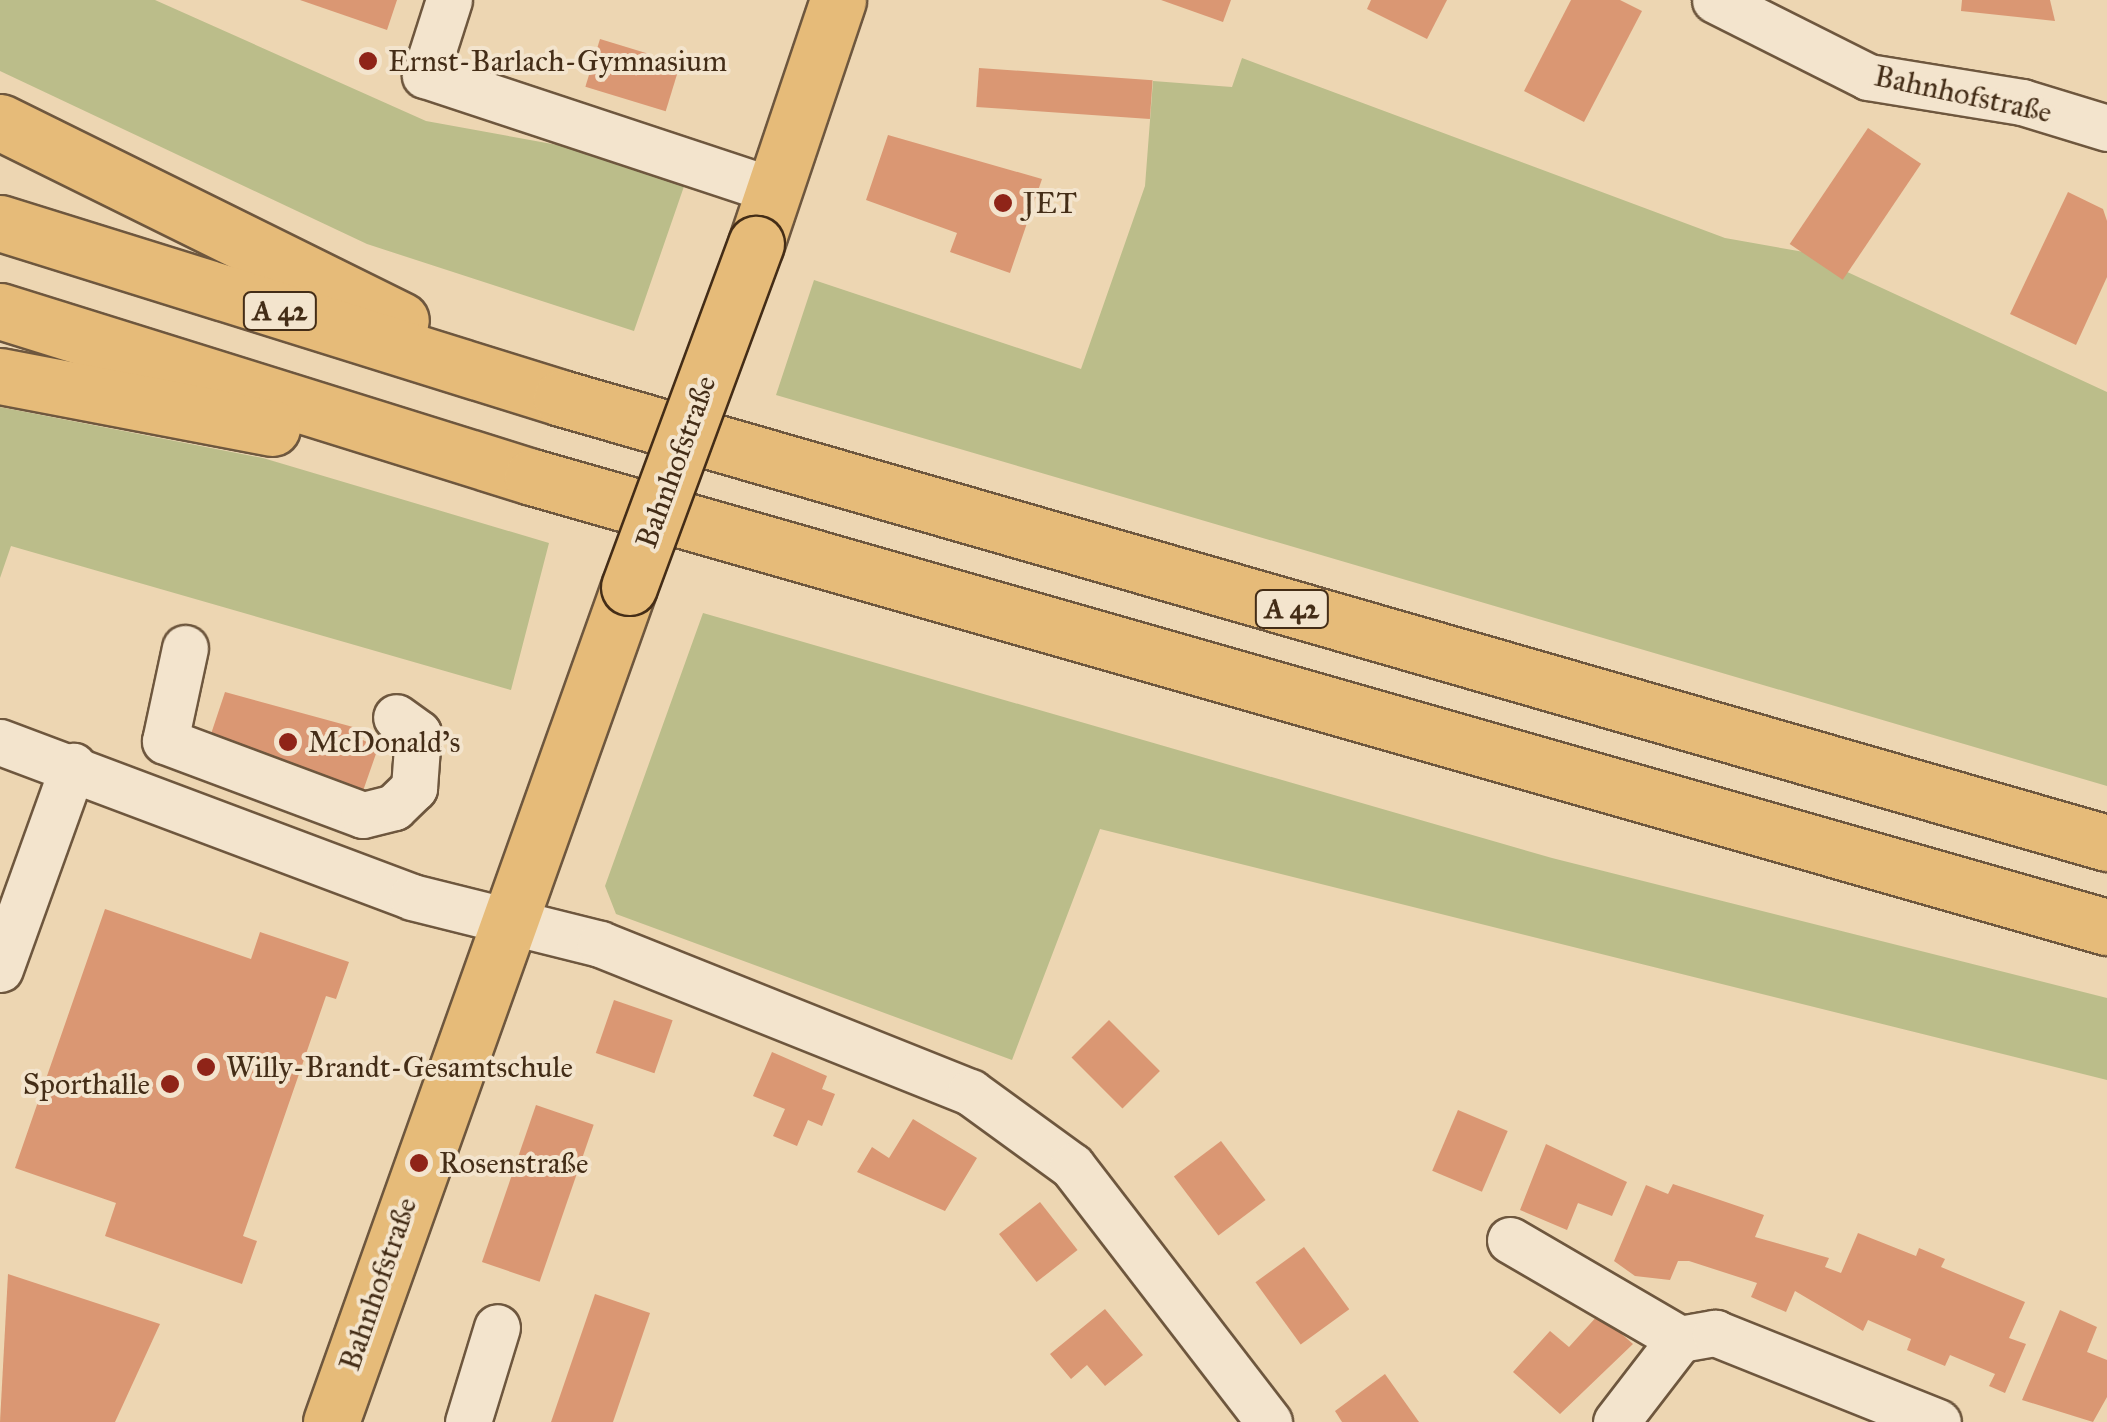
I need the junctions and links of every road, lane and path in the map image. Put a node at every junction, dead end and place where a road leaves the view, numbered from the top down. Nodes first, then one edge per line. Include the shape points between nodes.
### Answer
1 (449, 0) edge
2 (838, 0) edge
3 (1715, 0) edge
4 (0, 122) edge
5 (2107, 128) edge
6 (776, 191) junction
7 (0, 224) edge
8 (0, 312) edge
9 (0, 376) edge
10 (561, 398) junction
11 (532, 477) junction
12 (185, 648) dead end
13 (396, 718) dead end
14 (0, 742) edge
15 (73, 766) junction
16 (2107, 844) edge
17 (506, 920) junction
18 (2107, 928) edge
19 (0, 969) edge
20 (1510, 1240) dead end
21 (497, 1327) dead end
22 (1680, 1339) junction
23 (331, 1422) edge
24 (468, 1422) edge
25 (1269, 1422) edge
26 (1616, 1422) edge
27 (1938, 1422) edge

1 - 6 street via 425,75
2 - 6 main road, Bahnhofstraße
3 - 5 street, Bahnhofstraße via 1868,77 2022,102
4 - 10 main road
6 - 17 main road, Bahnhofstraße, bridge
7 - 10 main road, A 42
8 - 11 main road
9 - 11 main road
10 - 16 main road, A 42
11 - 18 main road
12 - 13 street via 165,741 363,815 394,807 414,788 418,733
14 - 15 street
15 - 17 street via 412,898
15 - 19 street
17 - 23 main road, Bahnhofstraße
17 - 25 street via 600,944 807,1021 1024,1123 1072,1166
20 - 22 street
21 - 24 street
22 - 26 street
22 - 27 street via 1715,1333

